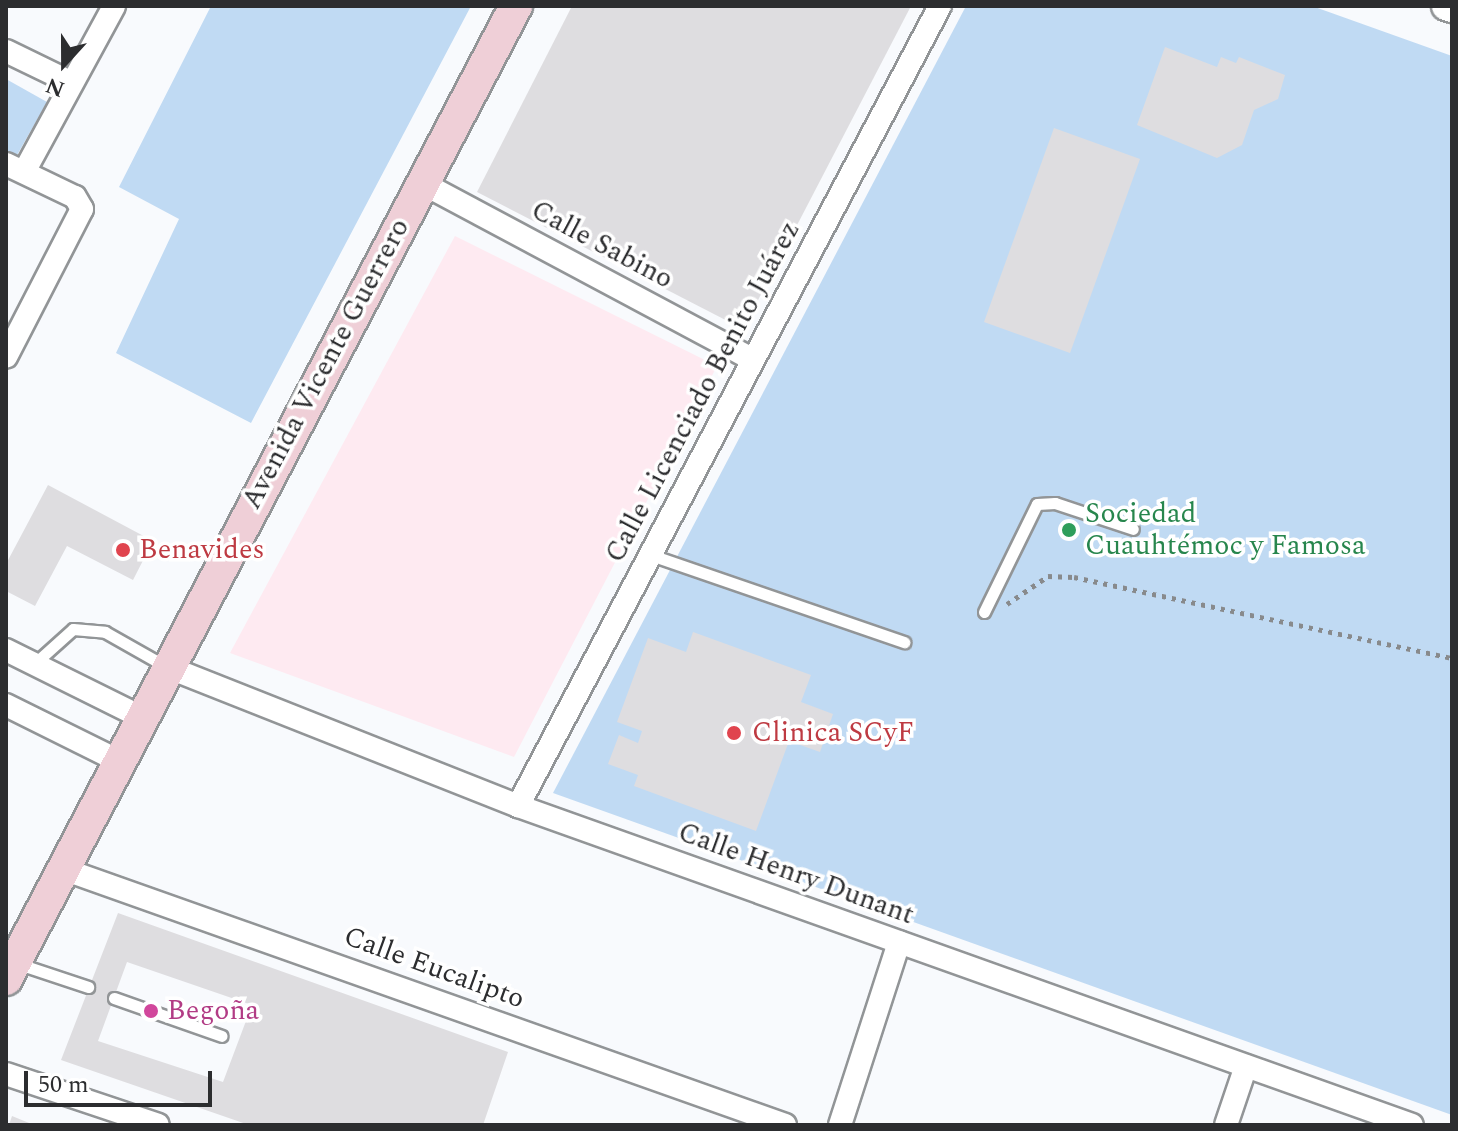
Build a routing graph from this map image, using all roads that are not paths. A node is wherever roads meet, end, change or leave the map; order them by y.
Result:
1 (114, 6) edge
2 (516, 6) edge
3 (940, 6) edge
4 (1446, 6) edge
5 (1452, 8) edge
6 (6, 51) edge
7 (68, 81) junction
8 (15, 168) edge
9 (422, 183) junction
10 (6, 357) edge
11 (753, 360) junction
12 (1133, 529) dead end
13 (651, 555) junction
14 (984, 612) road end
15 (904, 642) dead end
16 (6, 650) edge
17 (34, 664) junction
18 (165, 666) junction
19 (6, 705) edge
20 (141, 717) junction
21 (117, 760) junction
22 (518, 806) junction
23 (63, 869) junction
24 (899, 942) junction
25 (10, 970) edge
26 (88, 987) dead end
27 (114, 998) dead end
28 (222, 1036) dead end
29 (1246, 1066) junction
30 (6, 1074) edge
31 (158, 1125) edge
32 (785, 1125) edge
33 (840, 1125) edge
34 (1226, 1125) edge
35 (1412, 1125) edge

1 - 7 street
2 - 9 main road, Avenida Vicente Guerrero
3 - 11 street, Calle Licenciado Benito Juárez
4 - 5 street
6 - 7 street
7 - 8 street
8 - 10 street
9 - 11 street, Calle Sabino
9 - 18 main road, Avenida Vicente Guerrero
11 - 13 street, Calle Licenciado Benito Juárez
12 - 14 lane
13 - 15 lane
13 - 22 street, Calle Licenciado Benito Juárez
16 - 17 street
17 - 18 lane
17 - 20 street
18 - 20 main road, Avenida Vicente Guerrero
18 - 22 street, Calle Henry Dunant
19 - 21 street
20 - 21 main road, Avenida Vicente Guerrero
21 - 23 main road, Avenida Vicente Guerrero
22 - 24 street, Calle Henry Dunant
23 - 25 main road, Avenida Vicente Guerrero
23 - 32 street, Calle Eucalipto
24 - 29 street, Calle Henry Dunant
24 - 33 street
25 - 26 lane
27 - 28 lane
29 - 34 street
29 - 35 street, Calle Henry Dunant
30 - 31 street

